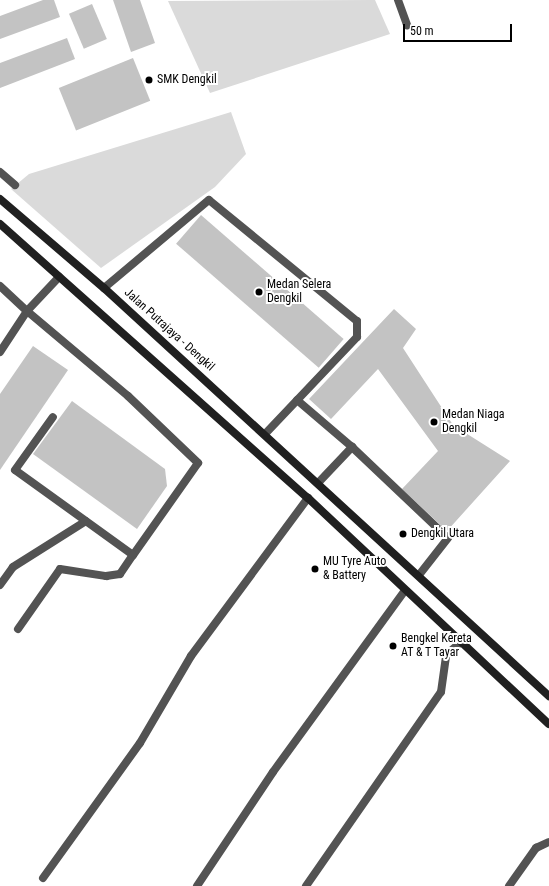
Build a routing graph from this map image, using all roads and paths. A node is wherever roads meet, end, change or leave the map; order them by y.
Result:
1 (398, 0) edge
2 (408, 25) dead end
3 (0, 172) edge
4 (15, 185) dead end
5 (0, 199) edge
6 (0, 224) edge
7 (59, 277) junction
8 (0, 286) edge
9 (104, 288) junction
10 (27, 311) junction
11 (0, 352) edge
12 (297, 400) junction
13 (53, 417) dead end
14 (265, 434) junction
15 (352, 447) junction
16 (318, 483) junction
17 (308, 498) junction
18 (86, 521) junction
19 (133, 555) junction
20 (418, 575) junction
21 (0, 585) edge
22 (404, 592) junction
23 (18, 629) dead end
24 (460, 643) junction
25 (549, 696) edge
26 (549, 724) edge
27 (549, 842) edge
28 (43, 878) dead end
29 (197, 886) edge
30 (306, 886) edge
31 (509, 886) edge

1 - 2 street
3 - 4 street
5 - 9 main road, Jalan Putrajaya - Dengkil
6 - 7 main road
7 - 10 street
7 - 17 main road
8 - 10 street
9 - 12 street
9 - 14 main road, Jalan Putrajaya - Dengkil
10 - 11 street
10 - 19 street
12 - 14 street
12 - 15 street
13 - 18 street
14 - 16 main road, Jalan Putrajaya - Dengkil
15 - 16 street
15 - 20 street
16 - 20 main road, Jalan Putrajaya - Dengkil
17 - 22 main road
17 - 28 street
18 - 19 street
18 - 21 street
19 - 23 street
20 - 25 main road, Jalan Putrajaya - Dengkil
22 - 24 main road
22 - 29 street
24 - 26 main road
24 - 30 street
27 - 31 street

